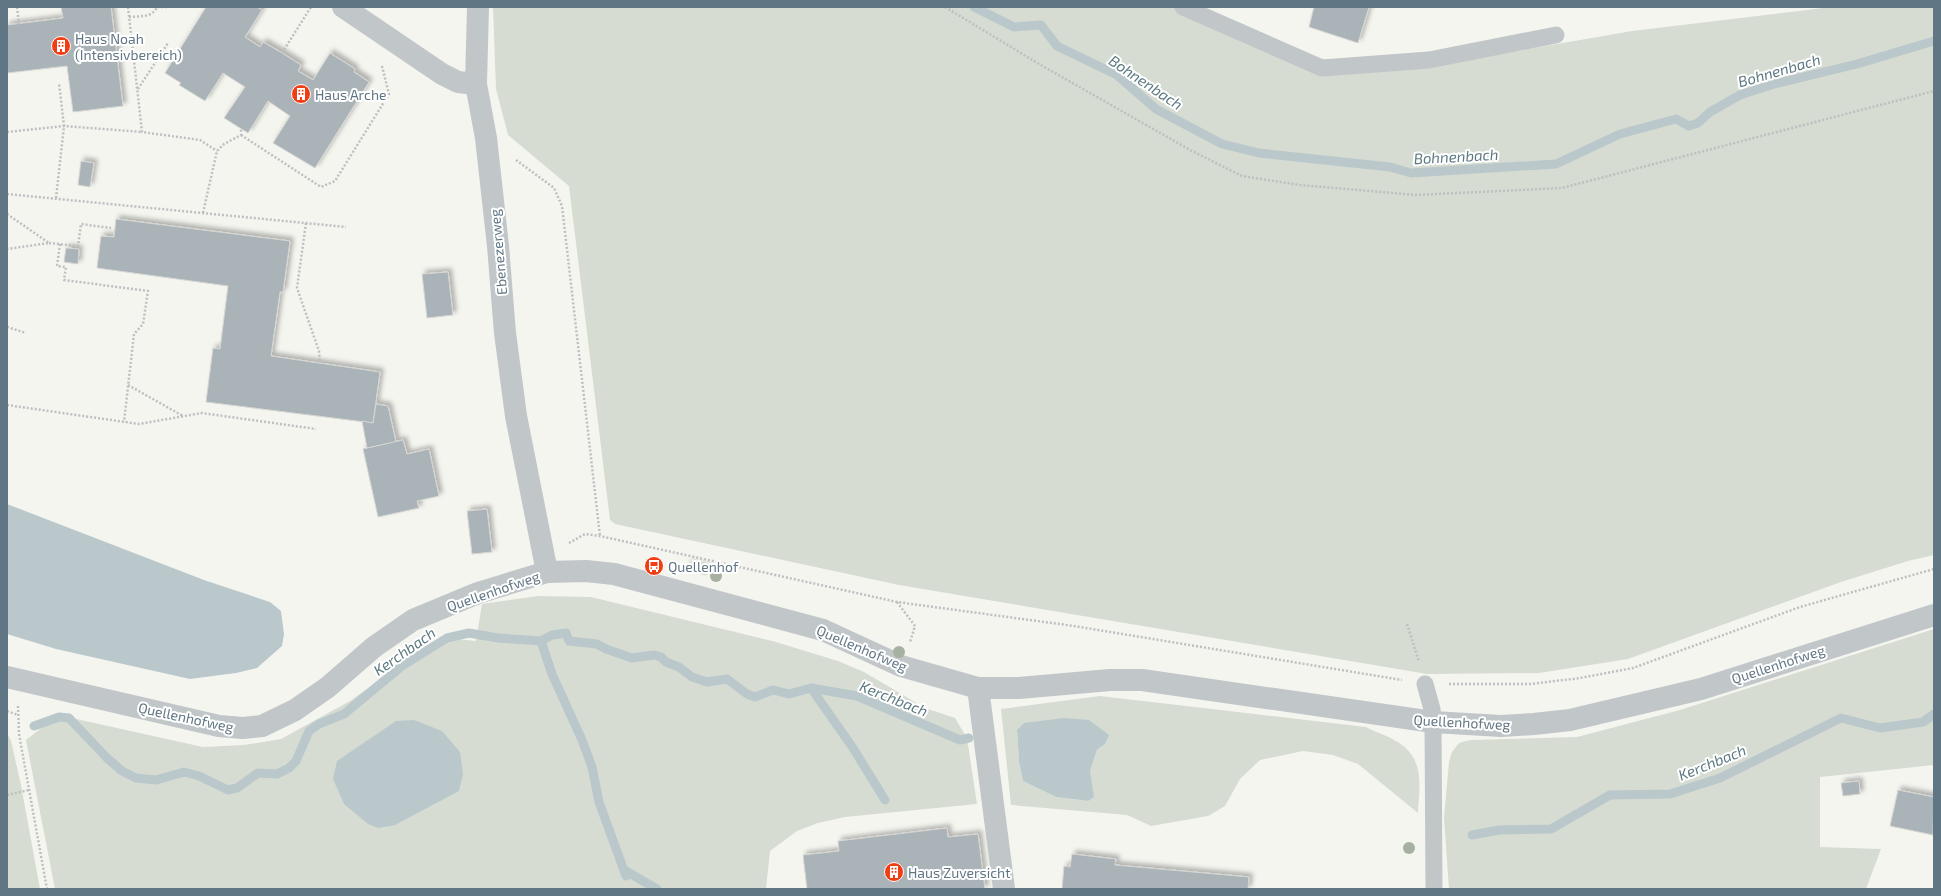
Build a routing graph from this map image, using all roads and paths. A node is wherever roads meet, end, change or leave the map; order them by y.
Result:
1 (17, 7) edge
2 (128, 7) edge
3 (157, 7) edge
4 (167, 7) edge
5 (311, 7) edge
6 (343, 7) edge
7 (478, 7) edge
8 (945, 7) edge
9 (1183, 7) edge
10 (129, 17) junction
11 (19, 24) dead end
12 (1556, 35) dead end
13 (392, 39) junction
14 (168, 43) dead end
15 (282, 53) dead end
16 (59, 83) dead end
17 (476, 84) junction
18 (137, 89) junction
19 (1934, 91) edge
20 (64, 126) junction
21 (241, 129) dead end
22 (7, 132) edge
23 (142, 132) junction
24 (241, 135) junction
25 (486, 138) junction
26 (217, 151) junction
27 (7, 194) edge
28 (56, 198) junction
29 (203, 213) junction
30 (7, 214) edge
31 (306, 223) junction
32 (346, 227) dead end
33 (111, 228) dead end
34 (49, 243) junction
35 (60, 244) junction
36 (7, 249) edge
37 (7, 327) edge
38 (26, 332) dead end
39 (320, 363) dead end
40 (128, 385) junction
41 (7, 405) edge
42 (184, 416) junction
43 (124, 422) junction
44 (316, 429) dead end
45 (600, 536) junction
46 (1934, 569) edge
47 (547, 572) junction
48 (897, 602) junction
49 (1934, 615) edge
50 (1407, 624) dead end
51 (901, 666) junction
52 (16, 679) edge
53 (1425, 684) junction
54 (978, 688) junction
55 (7, 711) edge
56 (18, 715) junction
57 (1433, 722) junction
58 (29, 790) junction
59 (7, 795) edge
60 (47, 889) edge
61 (1004, 889) edge
62 (1434, 889) edge

1 - 11 path
2 - 10 path
3 - 4 path
3 - 10 path
5 - 15 path
6 - 13 street
7 - 17 street, Ebenezerweg
8 - 19 path
9 - 12 lane
10 - 18 path
13 - 17 street
13 - 24 path
14 - 18 path
16 - 20 path
17 - 25 street, Ebenezerweg
18 - 23 path
20 - 22 path
20 - 23 path
20 - 28 path
21 - 24 path
23 - 26 path
24 - 26 path
25 - 45 path
25 - 47 street, Ebenezerweg
26 - 29 path
27 - 28 path
28 - 29 path
29 - 31 path
30 - 34 path
31 - 32 path
31 - 39 path
33 - 35 path
34 - 35 path
34 - 36 path
35 - 40 path
37 - 38 path
40 - 42 path
40 - 43 path
41 - 43 path
42 - 43 path
42 - 44 path
45 - 47 path
45 - 48 path
46 - 53 path
47 - 51 street, Quellenhofweg
47 - 52 street, Quellenhofweg
48 - 51 path
48 - 53 path
49 - 57 street, Quellenhofweg
50 - 53 path
51 - 54 street, Quellenhofweg
52 - 56 path
53 - 57 lane
54 - 57 street, Quellenhofweg
54 - 61 street
55 - 56 path
56 - 58 path
57 - 62 lane
58 - 59 path
58 - 60 path

